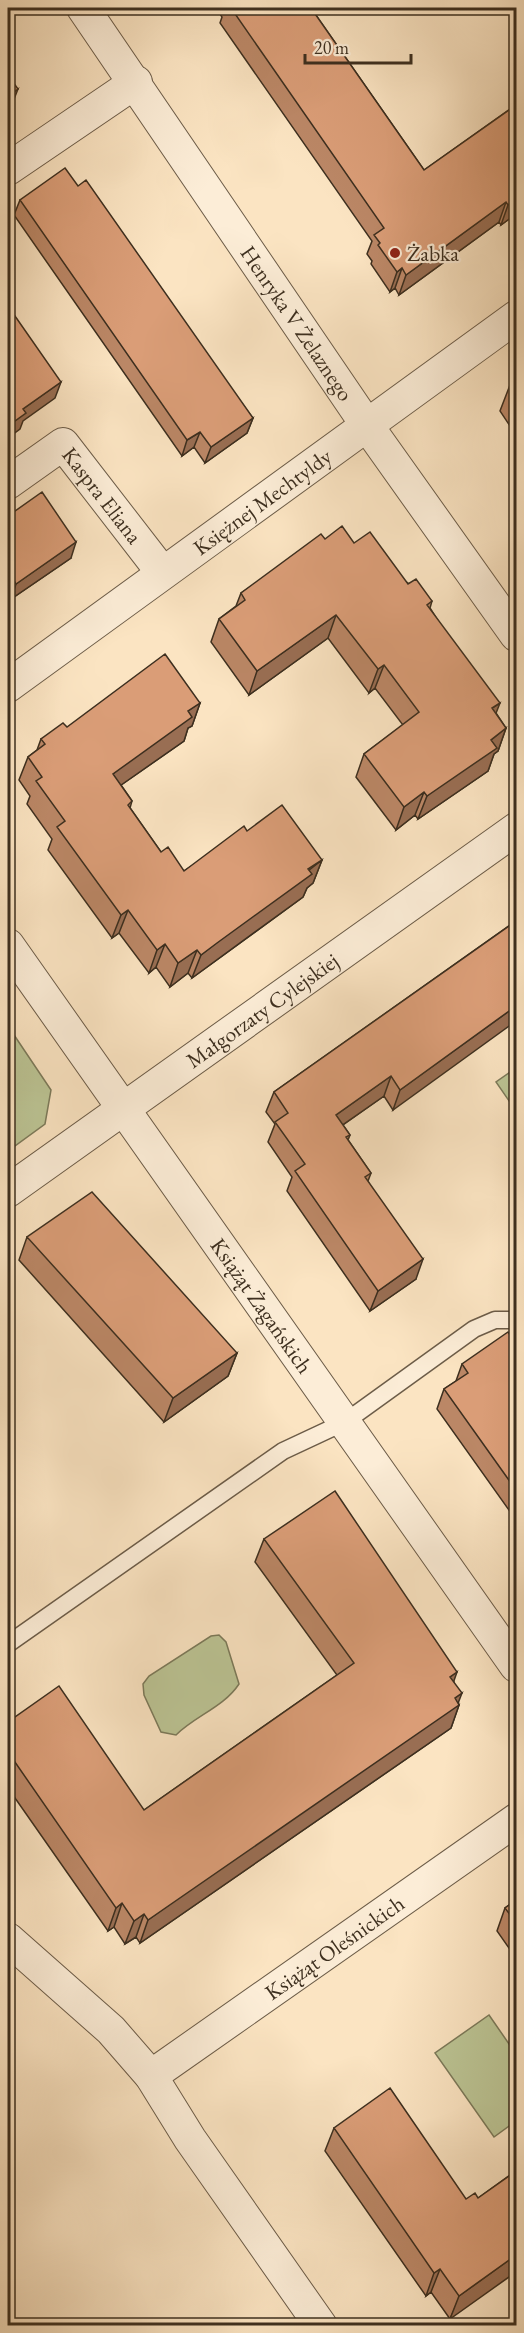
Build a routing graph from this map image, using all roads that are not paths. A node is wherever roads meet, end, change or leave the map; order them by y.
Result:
1 (83, 8) edge
2 (136, 82) junction
3 (8, 169) edge
4 (516, 316) edge
5 (366, 424) junction
6 (8, 483) edge
7 (162, 572) junction
8 (516, 635) edge
9 (8, 686) edge
10 (516, 829) edge
11 (8, 945) edge
12 (122, 1107) junction
13 (8, 1191) edge
14 (516, 1320) edge
15 (345, 1422) junction
16 (8, 1644) edge
17 (516, 1666) edge
18 (516, 1820) edge
19 (8, 1939) edge
20 (151, 2076) junction
21 (321, 2325) edge

1 - 2 street, Henryka V Żelaznego
2 - 3 street
2 - 5 street, Henryka V Żelaznego
4 - 5 street, Księżnej Mechtyldy
5 - 7 street, Księżnej Mechtyldy
5 - 8 street, Henryka V Żelaznego
6 - 7 street, Kaspra Eliana
7 - 9 street, Księżnej Mechtyldy
10 - 12 street, Małgorzaty Cylejskiej
11 - 12 street, Książąt Żagańskich
12 - 13 street, Małgorzaty Cylejskiej
12 - 15 street, Książąt Żagańskich
14 - 15 lane
15 - 16 lane
15 - 17 street, Książąt Żagańskich
18 - 20 street, Książąt Oleśnickich
19 - 20 street
20 - 21 street

